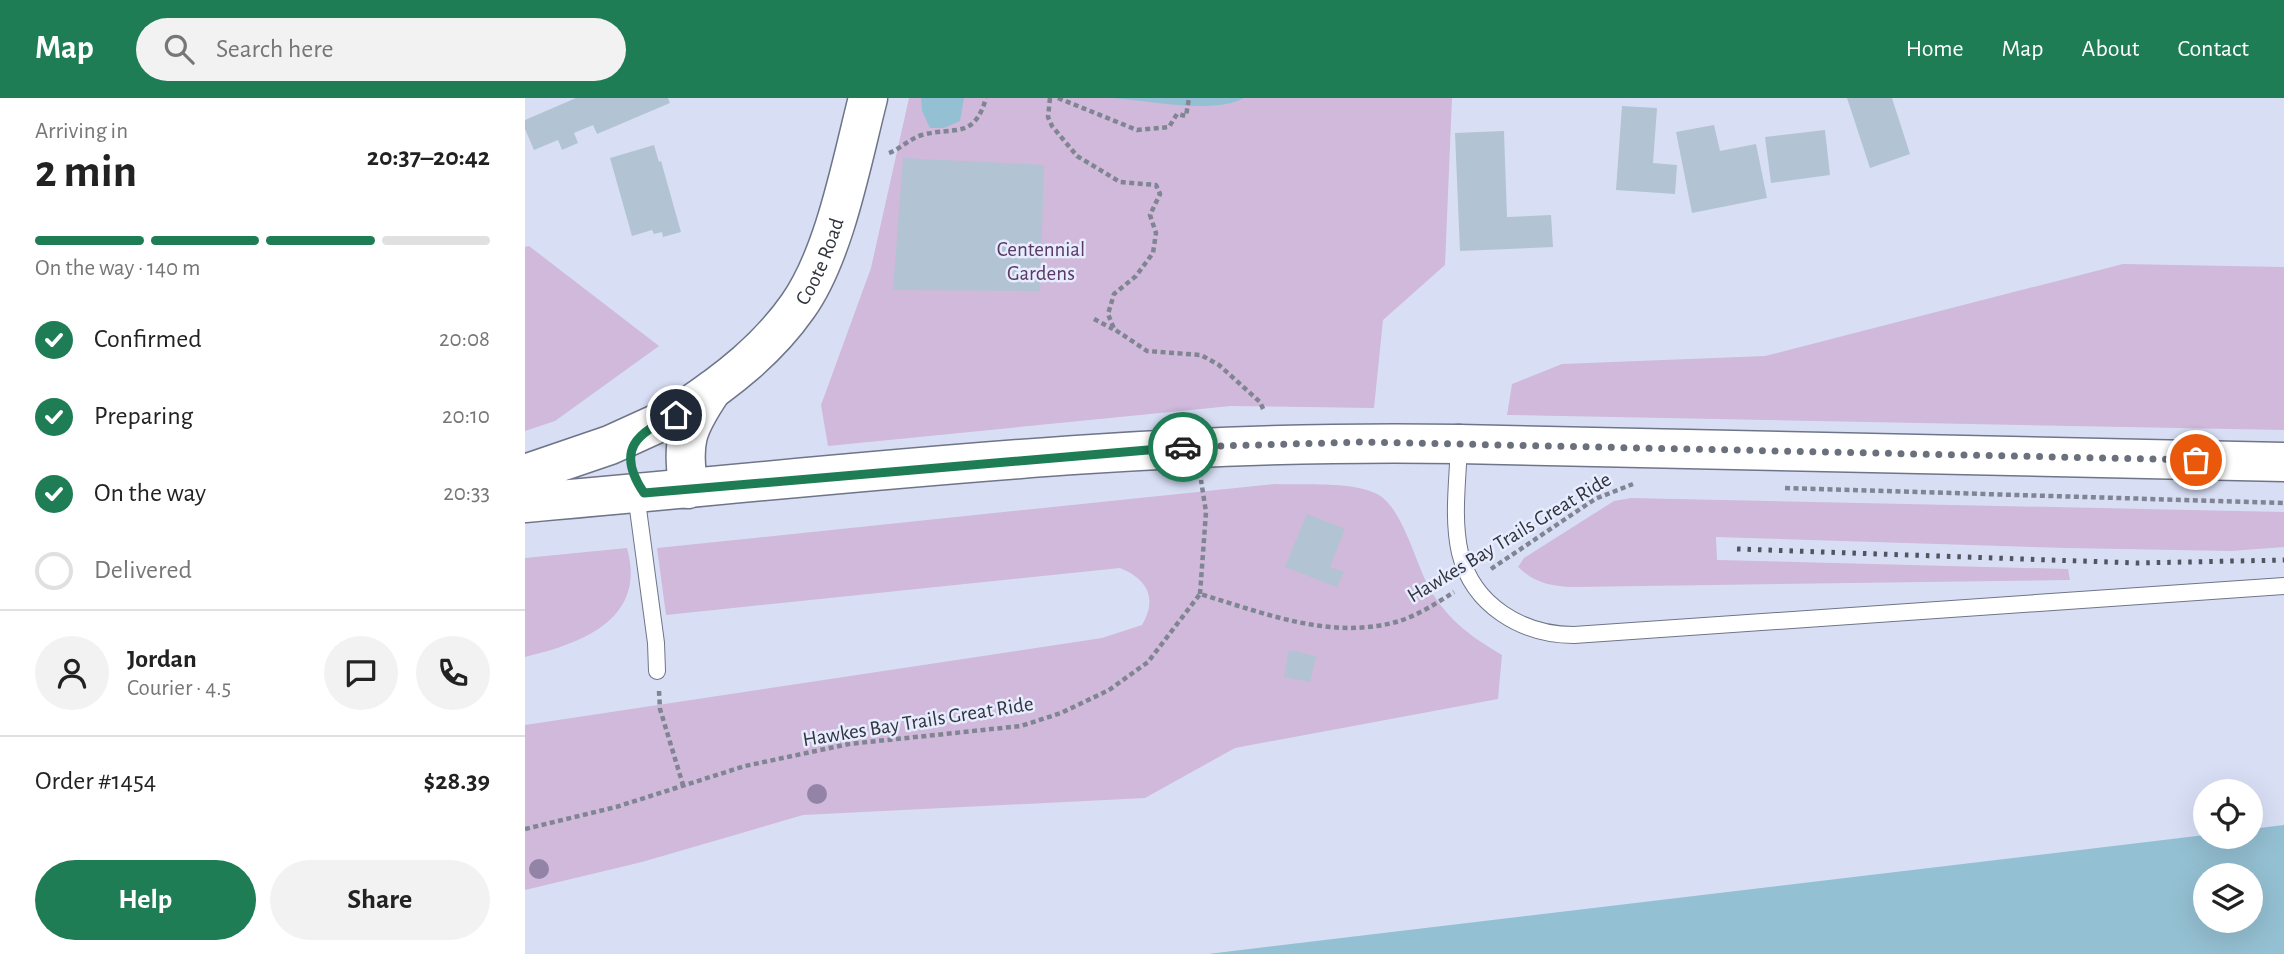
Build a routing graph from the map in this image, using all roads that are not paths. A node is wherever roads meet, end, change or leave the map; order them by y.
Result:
1 (868, 98) edge
2 (712, 390) junction
3 (662, 421) junction
4 (1459, 444) junction
5 (2284, 462) edge
6 (525, 474) edge
7 (688, 489) junction
8 (640, 493) junction
9 (525, 503) edge
10 (2284, 586) edge
11 (657, 671) road end

1 - 2 main road, Coote Road
2 - 3 main road, Coote Road
2 - 7 main road, Coote Road
3 - 6 main road, Coote Road
3 - 8 main road, Coote Road
4 - 5 main road
4 - 7 main road
4 - 10 lane
7 - 8 main road
8 - 9 main road
8 - 11 lane

